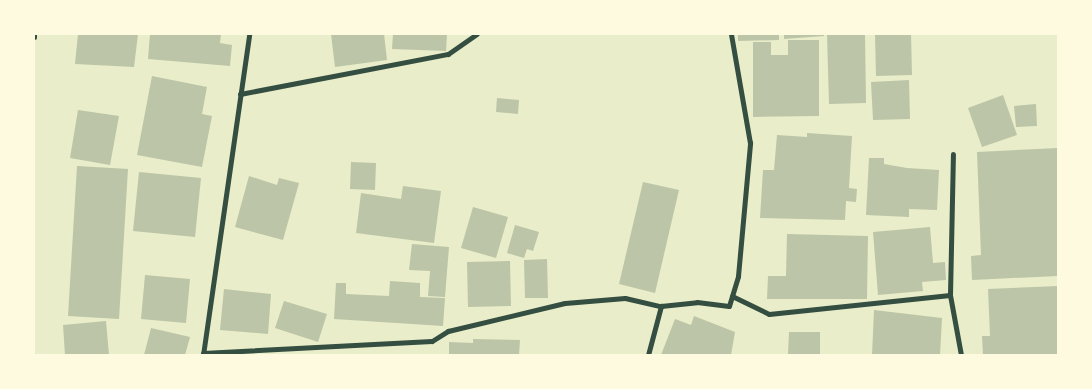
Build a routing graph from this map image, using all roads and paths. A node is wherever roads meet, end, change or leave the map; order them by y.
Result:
1 (249, 34) edge
2 (730, 34) edge
3 (474, 35) edge
4 (240, 94) junction
5 (953, 154) dead end
6 (950, 295) junction
7 (732, 296) junction
8 (661, 306) junction
9 (203, 354) edge
10 (648, 355) edge
11 (961, 355) edge

1 - 4 street
2 - 7 street
3 - 4 street
4 - 9 street
5 - 6 street
6 - 7 street
6 - 11 street
7 - 8 street
8 - 9 street
8 - 10 street

